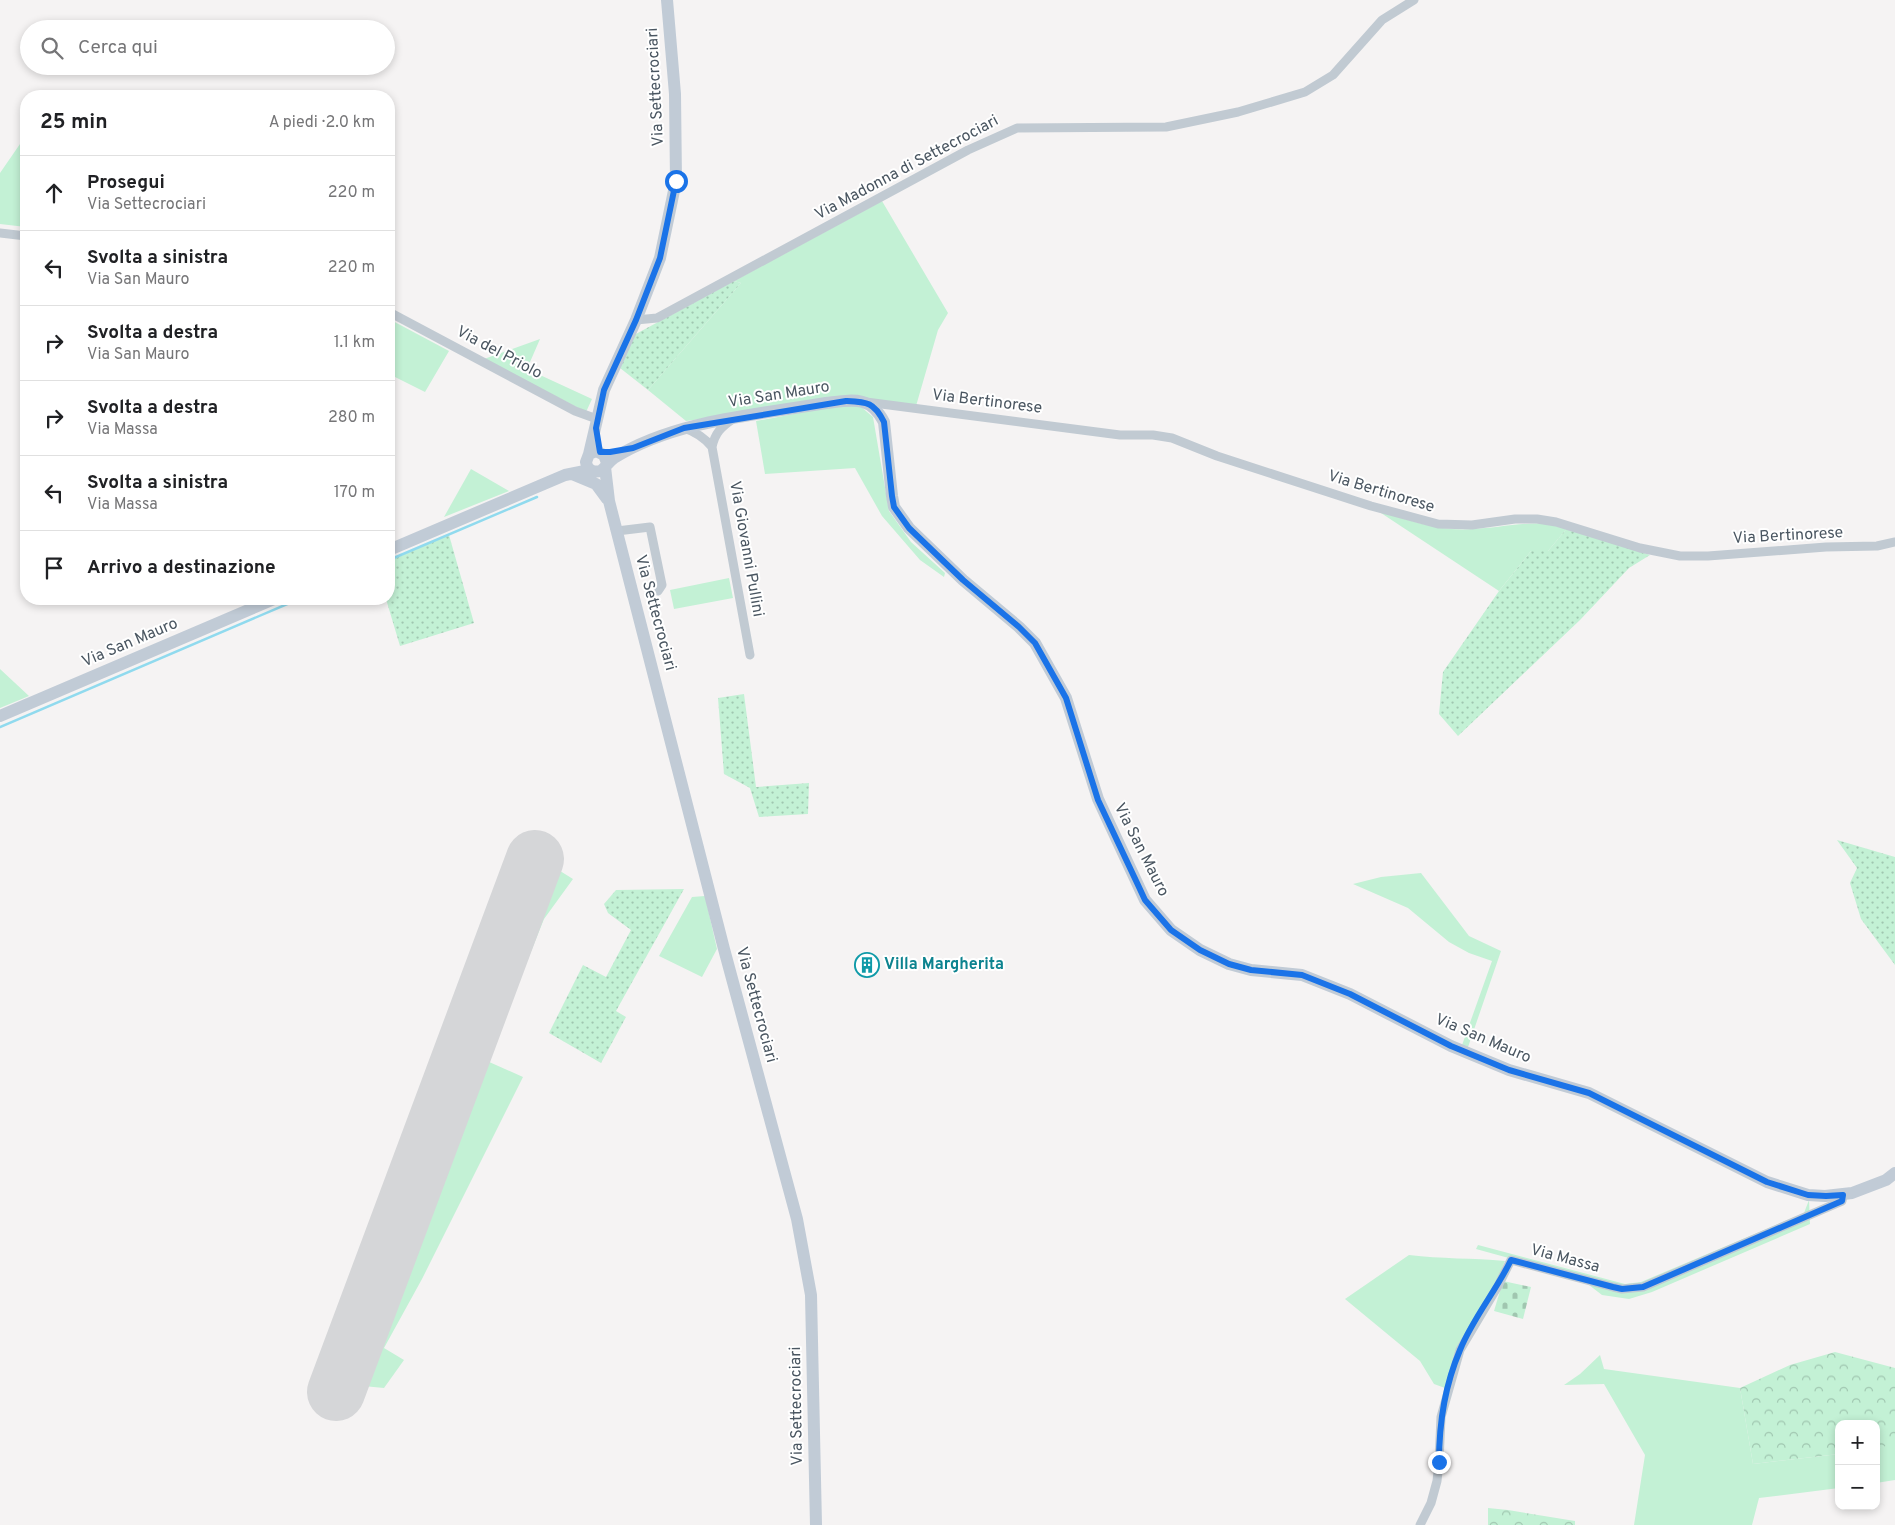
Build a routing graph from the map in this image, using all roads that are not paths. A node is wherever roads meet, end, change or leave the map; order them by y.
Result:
1 (667, 0) edge
2 (1414, 0) edge
3 (0, 233) edge
4 (20, 235) edge
5 (395, 315) edge
6 (636, 320) junction
7 (864, 402) junction
8 (733, 419) junction
9 (596, 424) junction
10 (707, 424) junction
11 (684, 428) junction
12 (711, 441) junction
13 (597, 462) junction
14 (568, 473) junction
15 (609, 501) junction
16 (617, 531) junction
17 (1895, 542) edge
18 (395, 547) edge
19 (658, 591) dead end
20 (260, 605) edge
21 (750, 655) dead end
22 (0, 716) edge
23 (1895, 1173) edge
24 (1843, 1195) junction
25 (816, 1525) edge
26 (1420, 1525) edge

1 - 6 main road, Via Settecrociari
2 - 6 street, Via Madonna di Settecrociari
3 - 4 street
5 - 9 street, Via del Priolo
6 - 9 main road, Via Settecrociari
7 - 8 main road, Via San Mauro
7 - 17 street, Via Bertinorese
7 - 24 main road, Via San Mauro
8 - 10 main road, Via San Mauro
8 - 12 street
9 - 13 main road, Via Settecrociari
10 - 11 main road, Via San Mauro
10 - 12 street, Via Giovanni Pullini
11 - 12 street
11 - 13 main road, Via San Mauro
12 - 21 street, Via Giovanni Pullini
13 - 14 main road, Via San Mauro
13 - 15 main road, Via Settecrociari
14 - 15 main road
14 - 18 main road, Via San Mauro
15 - 16 main road, Via Settecrociari
16 - 19 street
16 - 25 main road, Via Settecrociari
20 - 22 main road, Via San Mauro
23 - 24 main road, Via San Mauro
24 - 26 street, Via Massa

